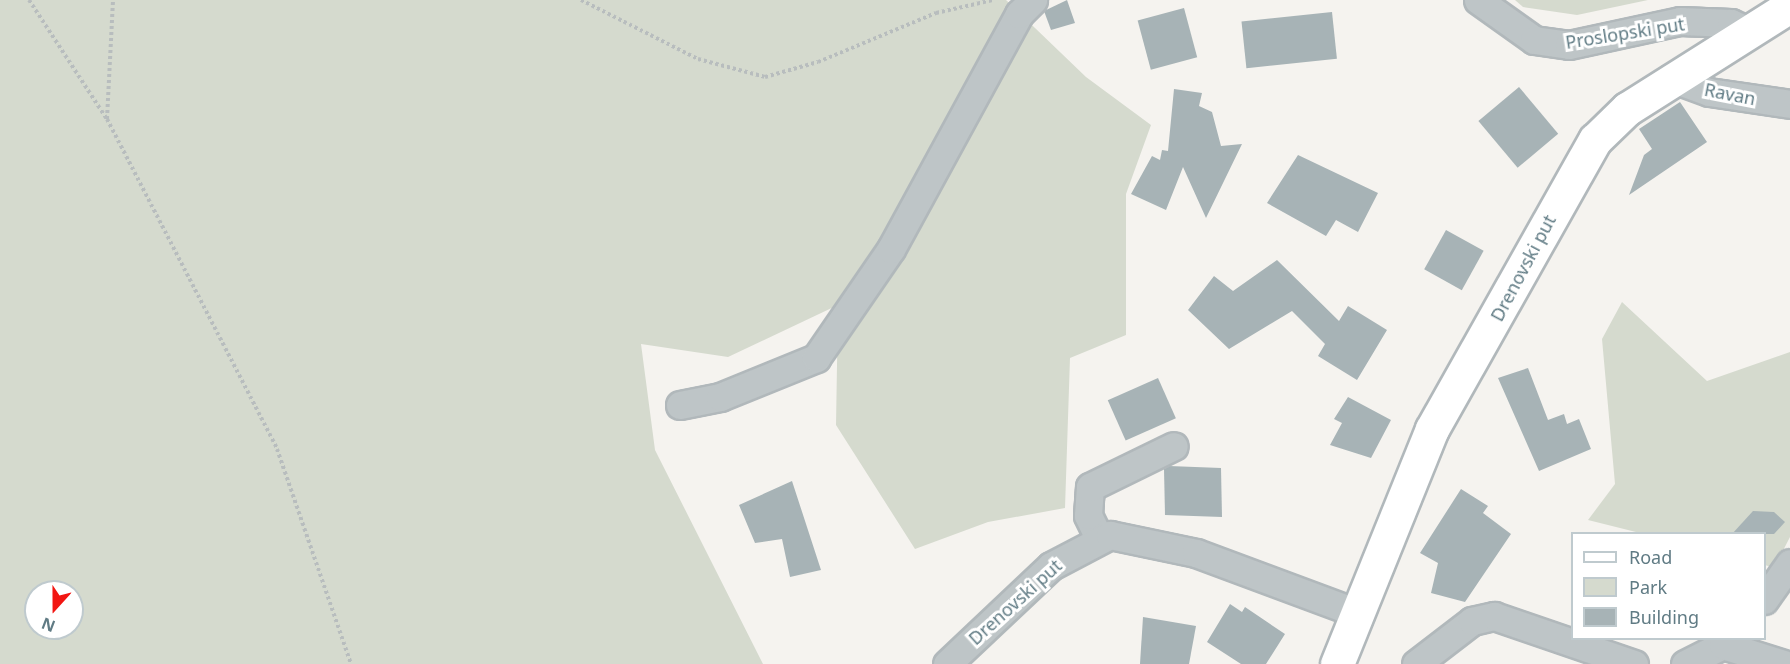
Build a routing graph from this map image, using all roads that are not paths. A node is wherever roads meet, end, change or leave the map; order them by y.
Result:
1 (1033, 0) edge
2 (1478, 0) edge
3 (1790, 6) edge
4 (1748, 31) junction
5 (1671, 78) junction
6 (1790, 104) edge
7 (680, 405) dead end
8 (1174, 446) dead end
9 (1099, 538) junction
10 (1790, 563) edge
11 (1766, 597) edge
12 (1360, 614) junction
13 (1728, 642) edge
14 (947, 664) edge
15 (1337, 664) edge
16 (1416, 664) edge
17 (1634, 664) edge
18 (1685, 664) edge
19 (1784, 664) edge

1 - 7 street
2 - 4 street, Proslopski put
3 - 4 main road, Drenovski put
4 - 5 main road, Drenovski put
5 - 6 street, Ravan
5 - 12 main road, Drenovski put
8 - 9 street
9 - 12 street, Drenovski put
9 - 14 street, Drenovski put
10 - 11 street
12 - 15 main road, Drenovski put
13 - 18 street
13 - 19 street
16 - 17 street

